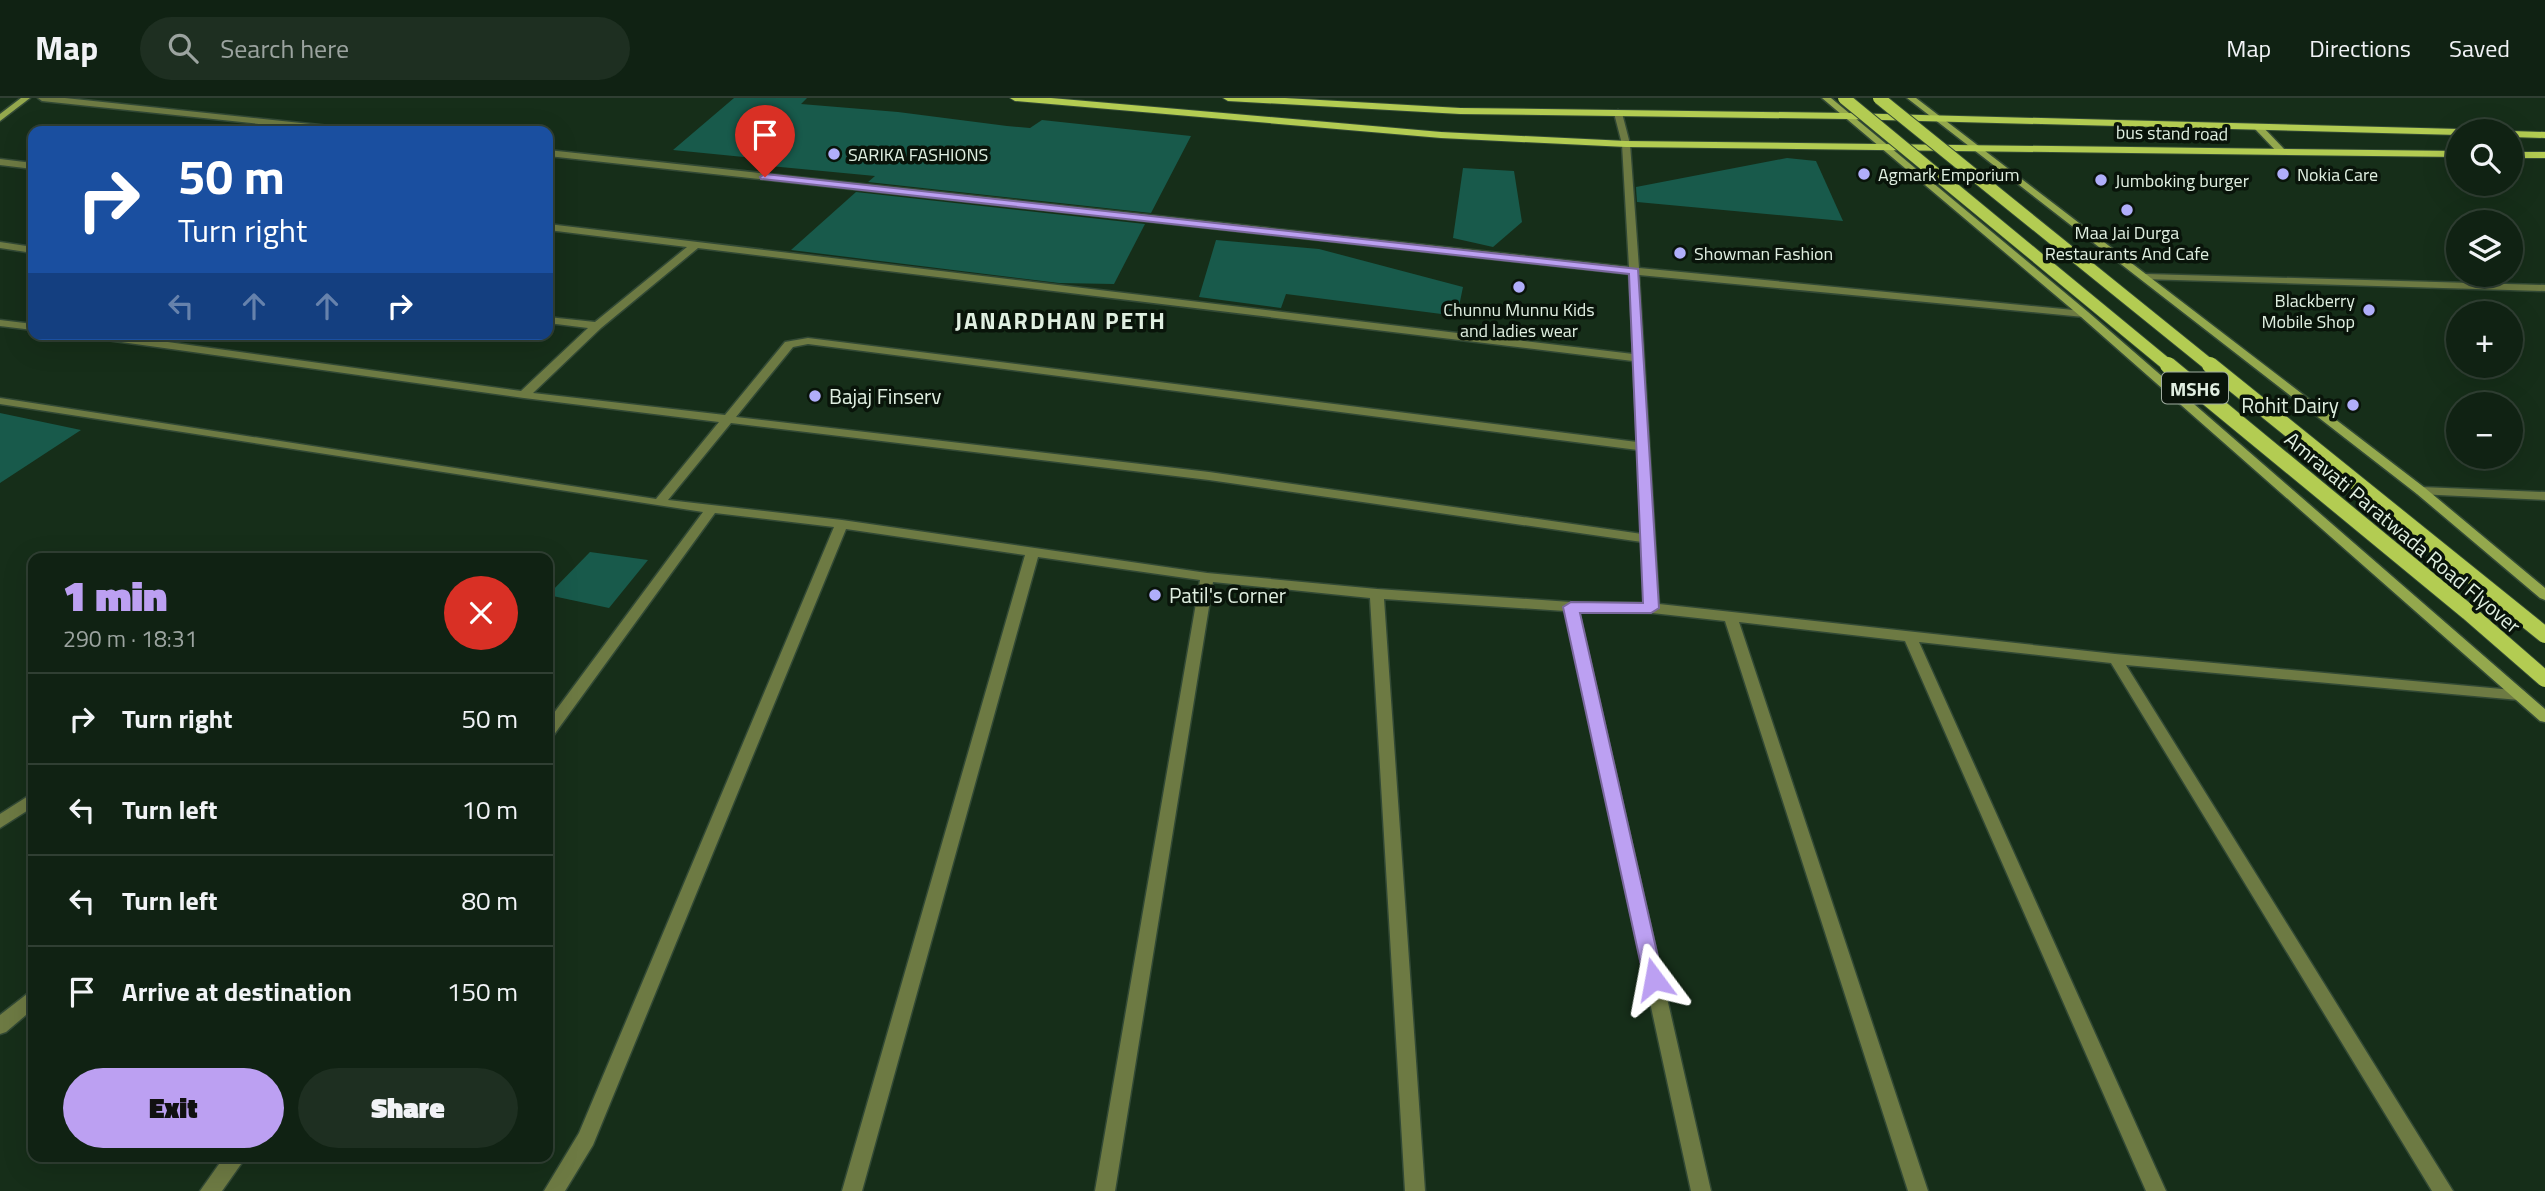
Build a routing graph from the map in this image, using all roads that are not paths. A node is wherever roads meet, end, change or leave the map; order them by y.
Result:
1 (26, 98) edge
2 (42, 98) edge
3 (1015, 98) edge
4 (1228, 98) edge
5 (1826, 98) edge
6 (1844, 98) edge
7 (1879, 98) edge
8 (1911, 98) edge
9 (1618, 113) junction
10 (1846, 116) junction
11 (0, 118) edge
12 (1938, 120) junction
13 (302, 126) edge
14 (2258, 127) junction
15 (2446, 132) edge
16 (2523, 134) edge
17 (2545, 135) edge
18 (1626, 144) junction
19 (1885, 148) junction
20 (1972, 148) junction
21 (2282, 152) junction
22 (553, 154) edge
23 (2446, 154) edge
24 (2523, 155) edge
25 (2545, 155) edge
26 (0, 162) edge
27 (28, 165) edge
28 (553, 228) edge
29 (0, 245) edge
30 (695, 245) junction
31 (28, 249) edge
32 (1634, 271) junction
33 (2146, 277) junction
34 (2545, 288) edge
35 (2084, 314) junction
36 (553, 321) edge
37 (0, 323) edge
38 (28, 326) edge
39 (597, 326) junction
40 (128, 340) edge
41 (1639, 358) junction
42 (524, 395) junction
43 (0, 401) edge
44 (729, 418) junction
45 (1645, 447) junction
46 (2421, 491) junction
47 (2545, 496) edge
48 (659, 503) junction
49 (711, 510) junction
50 (842, 524) junction
51 (1648, 539) junction
52 (1033, 551) junction
53 (1207, 577) junction
54 (1377, 594) junction
55 (2545, 596) edge
56 (1571, 607) junction
57 (1651, 608) junction
58 (1730, 616) junction
59 (2545, 635) edge
60 (1910, 637) junction
61 (2115, 659) junction
62 (2545, 679) edge
63 (2519, 695) junction
64 (2545, 717) edge
65 (553, 725) edge
66 (28, 802) edge
67 (0, 822) edge
68 (28, 1003) edge
69 (0, 1026) edge
70 (232, 1162) edge
71 (211, 1191) edge
72 (554, 1191) edge
73 (852, 1191) edge
74 (1104, 1191) edge
75 (1415, 1191) edge
76 (1701, 1191) edge
77 (1918, 1191) edge
78 (2156, 1191) edge
79 (2442, 1191) edge

1 - 11 street
2 - 13 street
3 - 18 main road, bus stand road
4 - 9 main road, bus stand road
5 - 10 street
6 - 62 main road, Amravati Paratwada Road Flyover / MSH6, bridge
7 - 59 main road, Amravati Paratwada Road Flyover, bridge
8 - 12 street
9 - 10 main road, bus stand road
9 - 18 street
10 - 12 main road, bus stand road
10 - 19 street
12 - 14 main road, bus stand road
12 - 20 street
14 - 15 main road, bus stand road
14 - 21 street
16 - 17 main road
18 - 19 main road, bus stand road
18 - 32 street
19 - 20 main road, bus stand road
19 - 35 street
20 - 21 main road, bus stand road
20 - 33 street
21 - 23 main road, bus stand road
22 - 32 street
24 - 25 main road
26 - 27 street
28 - 30 street
29 - 31 street
30 - 39 street
30 - 41 street
32 - 35 street
32 - 41 street
33 - 34 street
33 - 46 street
35 - 63 street
36 - 39 street
37 - 38 street
39 - 42 street
40 - 42 street
41 - 45 street
42 - 44 street
43 - 48 street
44 - 45 street
44 - 48 street
44 - 51 street
45 - 51 street
46 - 47 street
46 - 55 street
48 - 49 street
49 - 50 street
49 - 65 street
50 - 52 street
50 - 72 street
51 - 57 street
52 - 53 street
52 - 73 street
53 - 54 street
53 - 74 street
54 - 56 street
54 - 75 street
56 - 57 street
56 - 76 street
57 - 58 street
58 - 60 street
58 - 77 street
60 - 61 street
60 - 78 street
61 - 63 street
61 - 79 street
63 - 64 street
66 - 67 street
68 - 69 street
70 - 71 street

